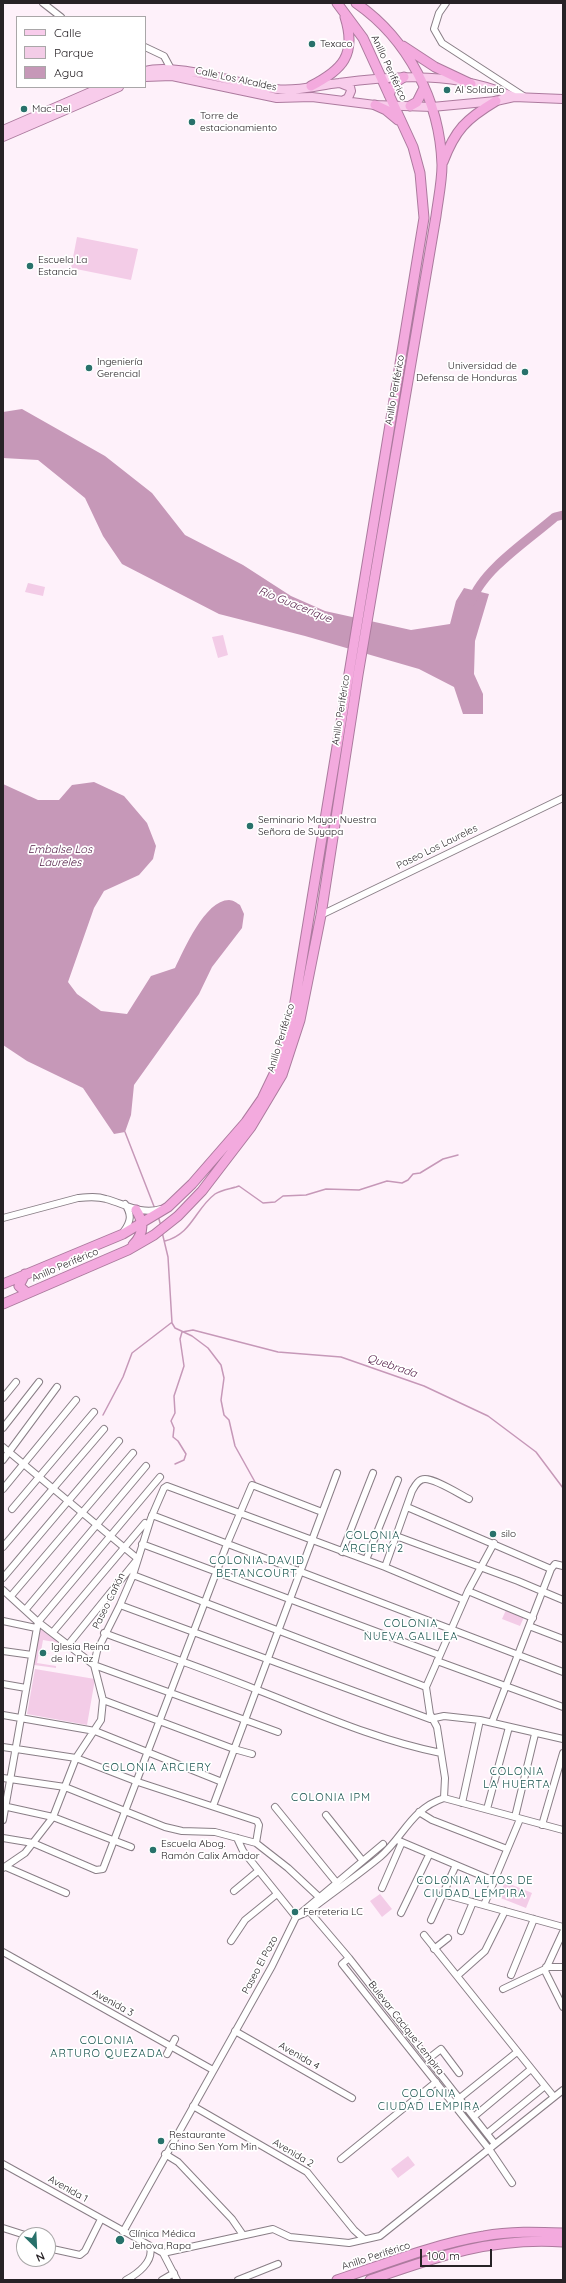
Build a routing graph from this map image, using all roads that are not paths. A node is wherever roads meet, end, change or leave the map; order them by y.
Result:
1 (43, 3) edge
2 (356, 3) edge
3 (446, 3) edge
4 (340, 6) edge
5 (60, 16) edge
6 (401, 44) junction
7 (146, 47) edge
8 (171, 69) junction
9 (146, 71) edge
10 (419, 76) junction
11 (146, 77) edge
12 (404, 77) junction
13 (382, 78) junction
14 (339, 83) junction
15 (471, 84) junction
16 (311, 86) junction
17 (100, 88) edge
18 (117, 88) edge
19 (424, 88) junction
20 (390, 95) junction
21 (514, 97) junction
22 (526, 98) junction
23 (563, 99) edge
24 (344, 100) junction
25 (496, 101) junction
26 (375, 105) junction
27 (394, 106) junction
28 (410, 106) junction
29 (432, 107) junction
30 (404, 129) junction
31 (3, 130) edge
32 (3, 137) edge
33 (442, 166) junction
34 (368, 587) junction
35 (354, 675) junction
36 (563, 798) edge
37 (321, 915) junction
38 (125, 1204) junction
39 (168, 1207) junction
40 (136, 1210) junction
41 (3, 1218) edge
42 (142, 1224) junction
43 (123, 1234) junction
44 (128, 1250) junction
45 (25, 1274) junction
46 (3, 1284) edge
47 (27, 1293) junction
48 (3, 1304) edge
49 (16, 1382) dead end
50 (39, 1382) dead end
51 (57, 1387) dead end
52 (3, 1398) edge
53 (76, 1400) dead end
54 (94, 1412) dead end
55 (3, 1428) edge
56 (104, 1429) dead end
57 (119, 1441) dead end
58 (3, 1447) edge
59 (9, 1452) junction
60 (133, 1453) dead end
61 (3, 1460) edge
62 (24, 1464) junction
63 (146, 1466) dead end
64 (337, 1473) dead end
65 (373, 1473) dead end
66 (39, 1477) junction
67 (160, 1477) dead end
68 (398, 1480) dead end
69 (52, 1488) junction
70 (3, 1489) edge
71 (469, 1499) dead end
72 (67, 1500) junction
73 (407, 1507) junction
74 (12, 1509) dead end
75 (82, 1512) junction
76 (322, 1512) junction
77 (239, 1514) junction
78 (152, 1515) junction
79 (144, 1523) dead end
80 (97, 1524) junction
81 (110, 1536) junction
82 (396, 1536) junction
83 (312, 1541) junction
84 (494, 1543) junction
85 (142, 1544) junction
86 (227, 1544) junction
87 (3, 1547) edge
88 (125, 1548) junction
89 (342, 1552) junction
90 (138, 1559) junction
91 (366, 1560) junction
92 (563, 1566) edge
93 (385, 1567) junction
94 (481, 1567) junction
95 (551, 1569) junction
96 (300, 1570) junction
97 (133, 1574) junction
98 (217, 1574) junction
99 (3, 1578) edge
100 (468, 1591) junction
101 (5, 1592) edge
102 (543, 1592) junction
103 (289, 1600) junction
104 (464, 1600) junction
105 (563, 1600) edge
106 (206, 1603) junction
107 (120, 1605) junction
108 (26, 1609) junction
109 (533, 1618) junction
110 (3, 1621) edge
111 (37, 1625) junction
112 (529, 1626) junction
113 (452, 1629) junction
114 (278, 1630) junction
115 (53, 1632) junction
116 (104, 1633) junction
117 (194, 1633) junction
118 (563, 1639) edge
119 (68, 1645) junction
120 (3, 1651) edge
121 (32, 1655) junction
122 (519, 1655) junction
123 (438, 1658) junction
124 (266, 1660) junction
125 (183, 1662) junction
126 (94, 1665) junction
127 (563, 1672) edge
128 (3, 1684) edge
129 (507, 1686) junction
130 (426, 1687) junction
131 (26, 1688) junction
132 (256, 1689) junction
133 (172, 1692) junction
134 (102, 1700) junction
135 (563, 1707) edge
136 (3, 1715) edge
137 (21, 1718) junction
138 (244, 1720) junction
139 (434, 1720) junction
140 (480, 1720) junction
141 (161, 1722) junction
142 (492, 1722) junction
143 (509, 1727) junction
144 (95, 1731) junction
145 (278, 1732) dead end
146 (535, 1734) junction
147 (563, 1739) edge
148 (3, 1747) edge
149 (16, 1749) junction
150 (234, 1749) junction
151 (149, 1751) junction
152 (563, 1752) edge
153 (441, 1753) junction
154 (252, 1754) dead end
155 (76, 1758) junction
156 (3, 1778) edge
157 (10, 1779) junction
158 (138, 1782) junction
159 (222, 1782) junction
160 (65, 1788) junction
161 (444, 1798) junction
162 (462, 1803) junction
163 (213, 1806) junction
164 (4, 1807) edge
165 (275, 1807) dead end
166 (487, 1809) junction
167 (126, 1810) junction
168 (419, 1812) junction
169 (326, 1815) dead end
170 (53, 1817) junction
171 (518, 1818) junction
172 (3, 1820) edge
173 (542, 1825) junction
174 (563, 1830) edge
175 (3, 1838) edge
176 (237, 1838) junction
177 (114, 1841) junction
178 (399, 1841) junction
179 (33, 1843) junction
180 (256, 1843) junction
181 (383, 1844) dead end
182 (131, 1847) dead end
183 (506, 1849) junction
184 (429, 1855) junction
185 (362, 1860) junction
186 (456, 1865) junction
187 (4, 1867) edge
188 (258, 1871) junction
189 (494, 1881) junction
190 (336, 1882) junction
191 (382, 1888) dead end
192 (234, 1891) dead end
193 (66, 1893) dead end
194 (277, 1894) junction
195 (443, 1894) junction
196 (319, 1897) junction
197 (473, 1902) junction
198 (484, 1905) junction
199 (309, 1911) junction
200 (505, 1911) junction
201 (401, 1913) dead end
202 (296, 1917) junction
203 (534, 1918) junction
204 (431, 1920) dead end
205 (563, 1927) edge
206 (461, 1931) dead end
207 (563, 1932) edge
208 (424, 1935) dead end
209 (448, 1938) dead end
210 (231, 1941) dead end
211 (434, 1949) junction
212 (3, 1952) edge
213 (349, 1958) junction
214 (563, 1967) edge
215 (546, 1968) junction
216 (511, 1975) dead end
217 (457, 1976) junction
218 (503, 1989) dead end
219 (563, 2007) edge
220 (235, 2031) junction
221 (175, 2039) dead end
222 (171, 2046) junction
223 (517, 2052) junction
224 (167, 2054) dead end
225 (428, 2059) junction
226 (531, 2069) junction
227 (213, 2070) junction
228 (459, 2073) dead end
229 (436, 2082) junction
230 (545, 2086) junction
231 (563, 2090) edge
232 (554, 2097) junction
233 (352, 2098) dead end
234 (459, 2099) junction
235 (453, 2104) junction
236 (193, 2106) junction
237 (477, 2114) dead end
238 (490, 2131) dead end
239 (495, 2144) junction
240 (489, 2149) junction
241 (165, 2154) junction
242 (341, 2159) dead end
243 (3, 2164) edge
244 (512, 2183) dead end
245 (101, 2219) junction
246 (3, 2228) edge
247 (16, 2232) edge
248 (123, 2232) junction
249 (563, 2233) edge
250 (243, 2236) junction
251 (364, 2239) junction
252 (563, 2242) edge
253 (150, 2247) junction
254 (56, 2249) edge
255 (163, 2253) junction
256 (278, 2264) dead end
257 (174, 2273) junction
258 (126, 2280) edge
259 (162, 2280) edge
260 (177, 2280) edge
261 (240, 2280) edge
262 (337, 2280) edge
263 (370, 2280) edge

1 - 5 street
2 - 6 highway, Anillo Periférico
3 - 22 street
4 - 13 highway, Anillo Periférico
4 - 16 highway
6 - 10 highway, Anillo Periférico
6 - 15 highway
7 - 8 street
8 - 9 main road, Calle Los Alcaldes
8 - 16 main road, Calle Los Alcaldes
10 - 12 main road
10 - 15 main road
10 - 19 highway, Anillo Periférico
11 - 24 main road, Calle Los Alcaldes
12 - 13 main road, Calle Los Alcaldes
12 - 20 highway
13 - 14 main road, Calle Los Alcaldes
13 - 20 highway, Anillo Periférico
14 - 16 main road, Calle Los Alcaldes
14 - 24 main road
15 - 21 main road
17 - 31 main road
18 - 32 main road
19 - 28 highway
19 - 29 highway, Anillo Periférico
20 - 27 highway, Anillo Periférico
21 - 22 main road
21 - 25 main road
22 - 23 main road
24 - 26 main road, Calle Los Alcaldes
25 - 29 main road
25 - 33 highway
26 - 27 main road, Calle Los Alcaldes
26 - 30 highway
27 - 28 main road
27 - 30 highway, Anillo Periférico
28 - 29 main road
29 - 33 highway, Anillo Periférico
30 - 34 highway, Anillo Periférico
33 - 34 highway, Anillo Periférico
34 - 35 highway, Anillo Periférico
35 - 37 highway, Anillo Periférico
35 - 39 highway, Anillo Periférico
36 - 37 street, Paseo Los Laureles
37 - 44 highway, Anillo Periférico
38 - 40 street
38 - 41 street
38 - 43 street
39 - 40 street
39 - 42 highway, Anillo Periférico
40 - 42 highway
42 - 43 highway, Anillo Periférico
42 - 44 highway
43 - 45 highway, Anillo Periférico
44 - 47 highway, Anillo Periférico
45 - 46 highway, Anillo Periférico
45 - 47 highway
47 - 48 highway, Anillo Periférico
49 - 52 street
50 - 55 street
51 - 59 street
53 - 62 street
54 - 66 street
56 - 69 street
57 - 72 street
58 - 59 street
59 - 61 street
59 - 62 street
60 - 75 street
62 - 66 street
62 - 70 street
63 - 80 street
64 - 76 street
65 - 89 street
66 - 69 street
66 - 74 street
67 - 81 street
68 - 91 street
69 - 72 street
69 - 87 street
71 - 73 street
72 - 75 street
72 - 99 street
73 - 82 street
73 - 84 street
75 - 80 street
75 - 101 street
76 - 77 street
76 - 83 street
77 - 78 street, Paseo Cañón
77 - 83 street
77 - 86 street
78 - 85 street, Paseo Cañón
78 - 86 street
79 - 88 street
80 - 81 street
80 - 108 street
81 - 88 street
81 - 111 street
82 - 93 street
82 - 94 street
83 - 89 street
83 - 96 street
84 - 94 street
84 - 95 street
85 - 90 street, Paseo Cañón
85 - 98 street
86 - 96 street
86 - 98 street
88 - 90 street
88 - 115 street
89 - 91 street
90 - 97 street, Paseo Cañón
90 - 119 street
91 - 93 street
92 - 95 street
93 - 104 street
94 - 100 street
94 - 102 street
95 - 102 street
96 - 103 street
96 - 113 street
97 - 106 street
97 - 107 street, Paseo Cañón
98 - 103 street
98 - 106 street
100 - 104 street
100 - 109 street
101 - 108 street
102 - 105 street
102 - 109 street
103 - 114 street
103 - 123 street
104 - 113 street
106 - 114 street
106 - 117 street
107 - 116 street, Paseo Cañón
107 - 117 street
108 - 111 street
109 - 112 street
110 - 111 street
111 - 115 street
111 - 121 street
112 - 118 street
112 - 122 street
113 - 122 street
113 - 123 street
114 - 124 street
114 - 130 street
115 - 119 street
116 - 125 street
116 - 126 street, Paseo Cañón
117 - 124 street
117 - 125 street
119 - 126 street
120 - 121 street
121 - 131 street
122 - 127 street
122 - 129 street
123 - 129 street
123 - 130 street
124 - 132 street
124 - 139 street
125 - 132 street
125 - 133 street
126 - 133 street
126 - 134 street, Paseo Cañón
128 - 131 street
129 - 135 street
129 - 142 street
130 - 139 street
131 - 137 street
132 - 138 street
132 - 153 street
133 - 138 street
133 - 141 street
134 - 141 street
134 - 144 street, Paseo Cañón
136 - 137 street
137 - 144 street
137 - 149 street
138 - 145 street
138 - 150 street
139 - 140 street
139 - 153 street
140 - 142 street
140 - 162 street
141 - 150 street
141 - 151 street
142 - 143 street
143 - 146 street
143 - 166 street
144 - 151 street
144 - 155 street, Paseo Cañón
146 - 147 street
146 - 171 street
148 - 149 street
149 - 155 street
149 - 157 street
150 - 154 street
150 - 159 street
151 - 158 street
151 - 159 street
152 - 173 street
153 - 161 street
155 - 158 street
155 - 160 street, Paseo Cañón
156 - 157 street
157 - 160 street
157 - 164 street
158 - 163 street
158 - 167 street
159 - 163 street
160 - 167 street
160 - 170 street, Paseo Cañón
161 - 162 street
161 - 168 street
162 - 166 street
163 - 180 street
164 - 170 street
164 - 172 street
165 - 190 street
166 - 171 street
167 - 176 street
167 - 177 street
168 - 178 street
168 - 183 street
169 - 185 street
170 - 177 street
170 - 179 street, Paseo Cañón
171 - 173 street
171 - 183 street
173 - 174 street
175 - 179 street
176 - 180 street
176 - 188 street
177 - 179 street
177 - 182 street
178 - 184 street
178 - 191 street
178 - 199 street
179 - 187 street, Paseo Cañón
180 - 196 street
181 - 185 street
183 - 189 street
184 - 186 street
184 - 201 street
185 - 190 street
186 - 189 street
186 - 195 street
187 - 193 street
188 - 192 street
188 - 194 street
189 - 198 street
190 - 196 street
194 - 202 street
194 - 210 street
195 - 197 street
195 - 204 street
196 - 202 street
197 - 198 street
197 - 206 street
198 - 200 street
199 - 202 street
199 - 213 street, Bulevar Cacique Lempira
200 - 203 street
200 - 217 street
202 - 220 street, Paseo El Pozo
203 - 205 street
203 - 216 street
207 - 215 street
208 - 211 street
209 - 211 street
211 - 217 street
212 - 222 street, Avenida 3
213 - 225 street, Bulevar Cacique Lempira
213 - 229 street, Bulevar Cacique Lempira
214 - 215 street
215 - 218 street
215 - 219 street
217 - 223 street
220 - 227 street, Paseo El Pozo
220 - 233 street, Avenida 4
221 - 222 street
222 - 224 street
222 - 227 street, Avenida 3
223 - 226 street
223 - 234 street
225 - 228 street
225 - 234 street, Bulevar Cacique Lempira
226 - 230 street
226 - 237 street
227 - 236 street, Paseo El Pozo
229 - 235 street, Bulevar Cacique Lempira
229 - 242 street
230 - 232 street
230 - 238 street
231 - 232 street
232 - 239 street
234 - 235 street
234 - 239 street, Bulevar Cacique Lempira
235 - 240 street, Bulevar Cacique Lempira
236 - 241 street, Paseo El Pozo
236 - 251 street, Avenida 2
239 - 240 street
240 - 244 street, Bulevar Cacique Lempira
240 - 251 street
241 - 248 street, Paseo El Pozo
241 - 250 street
243 - 245 street, Avenida 1
245 - 248 street, Avenida 1
245 - 254 street
246 - 247 street
248 - 253 street
249 - 262 highway, Anillo Periférico
250 - 251 street
250 - 255 street
252 - 263 highway, Anillo Periférico
253 - 255 street
253 - 258 street
255 - 257 street
256 - 261 street
257 - 259 street
257 - 260 street

